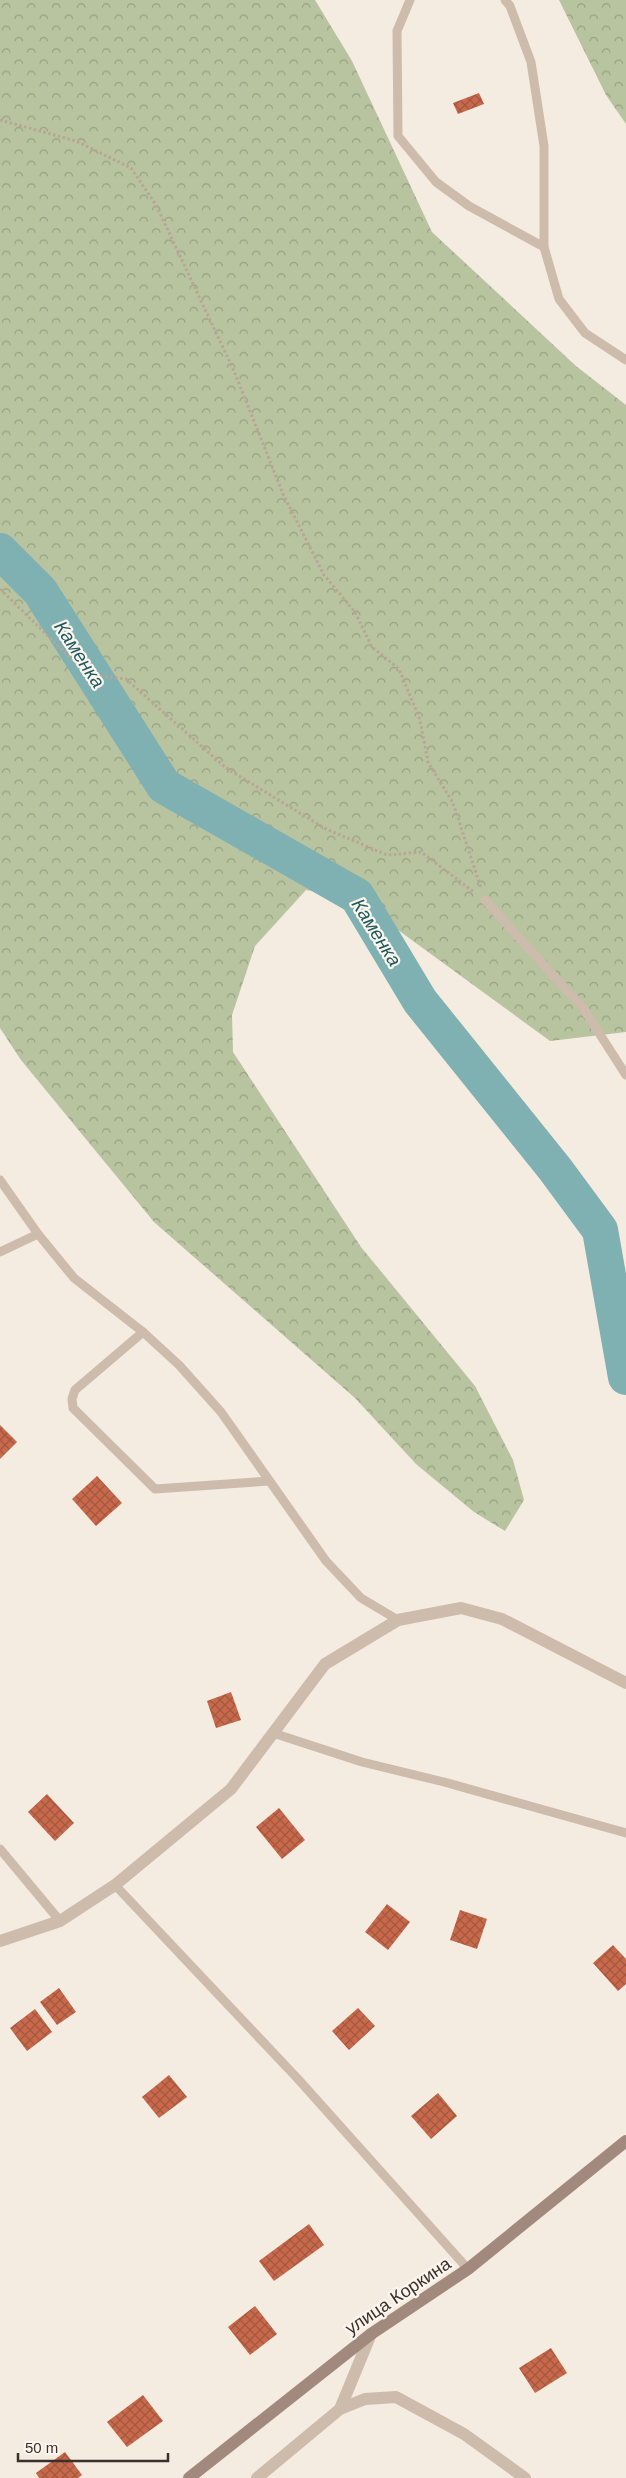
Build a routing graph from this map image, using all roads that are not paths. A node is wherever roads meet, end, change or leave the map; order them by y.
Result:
1 (410, 0) edge
2 (505, 0) edge
3 (544, 247) junction
4 (626, 360) edge
5 (485, 900) road end
6 (626, 1075) edge
7 (0, 1180) edge
8 (38, 1234) junction
9 (0, 1252) edge
10 (143, 1332) junction
11 (269, 1481) junction
12 (398, 1620) junction
13 (626, 1683) edge
14 (273, 1733) junction
15 (626, 1833) edge
16 (0, 1849) edge
17 (114, 1885) junction
18 (60, 1921) junction
19 (0, 1941) edge
20 (626, 2141) edge
21 (468, 2269) junction
22 (371, 2334) junction
23 (340, 2409) junction
24 (189, 2478) edge
25 (257, 2478) edge
26 (525, 2478) edge

1 - 3 lane
2 - 3 lane
3 - 4 lane
5 - 6 lane
7 - 8 lane
8 - 9 lane
8 - 10 lane
10 - 11 lane
10 - 11 lane
11 - 12 lane
12 - 13 street
12 - 14 street
14 - 15 lane
14 - 17 street
16 - 18 lane
17 - 18 street
17 - 21 lane
18 - 19 street
20 - 21 main road, улица Коркина
21 - 22 main road, улица Коркина
22 - 23 street
22 - 24 main road, улица Коркина
23 - 25 street
23 - 26 street

